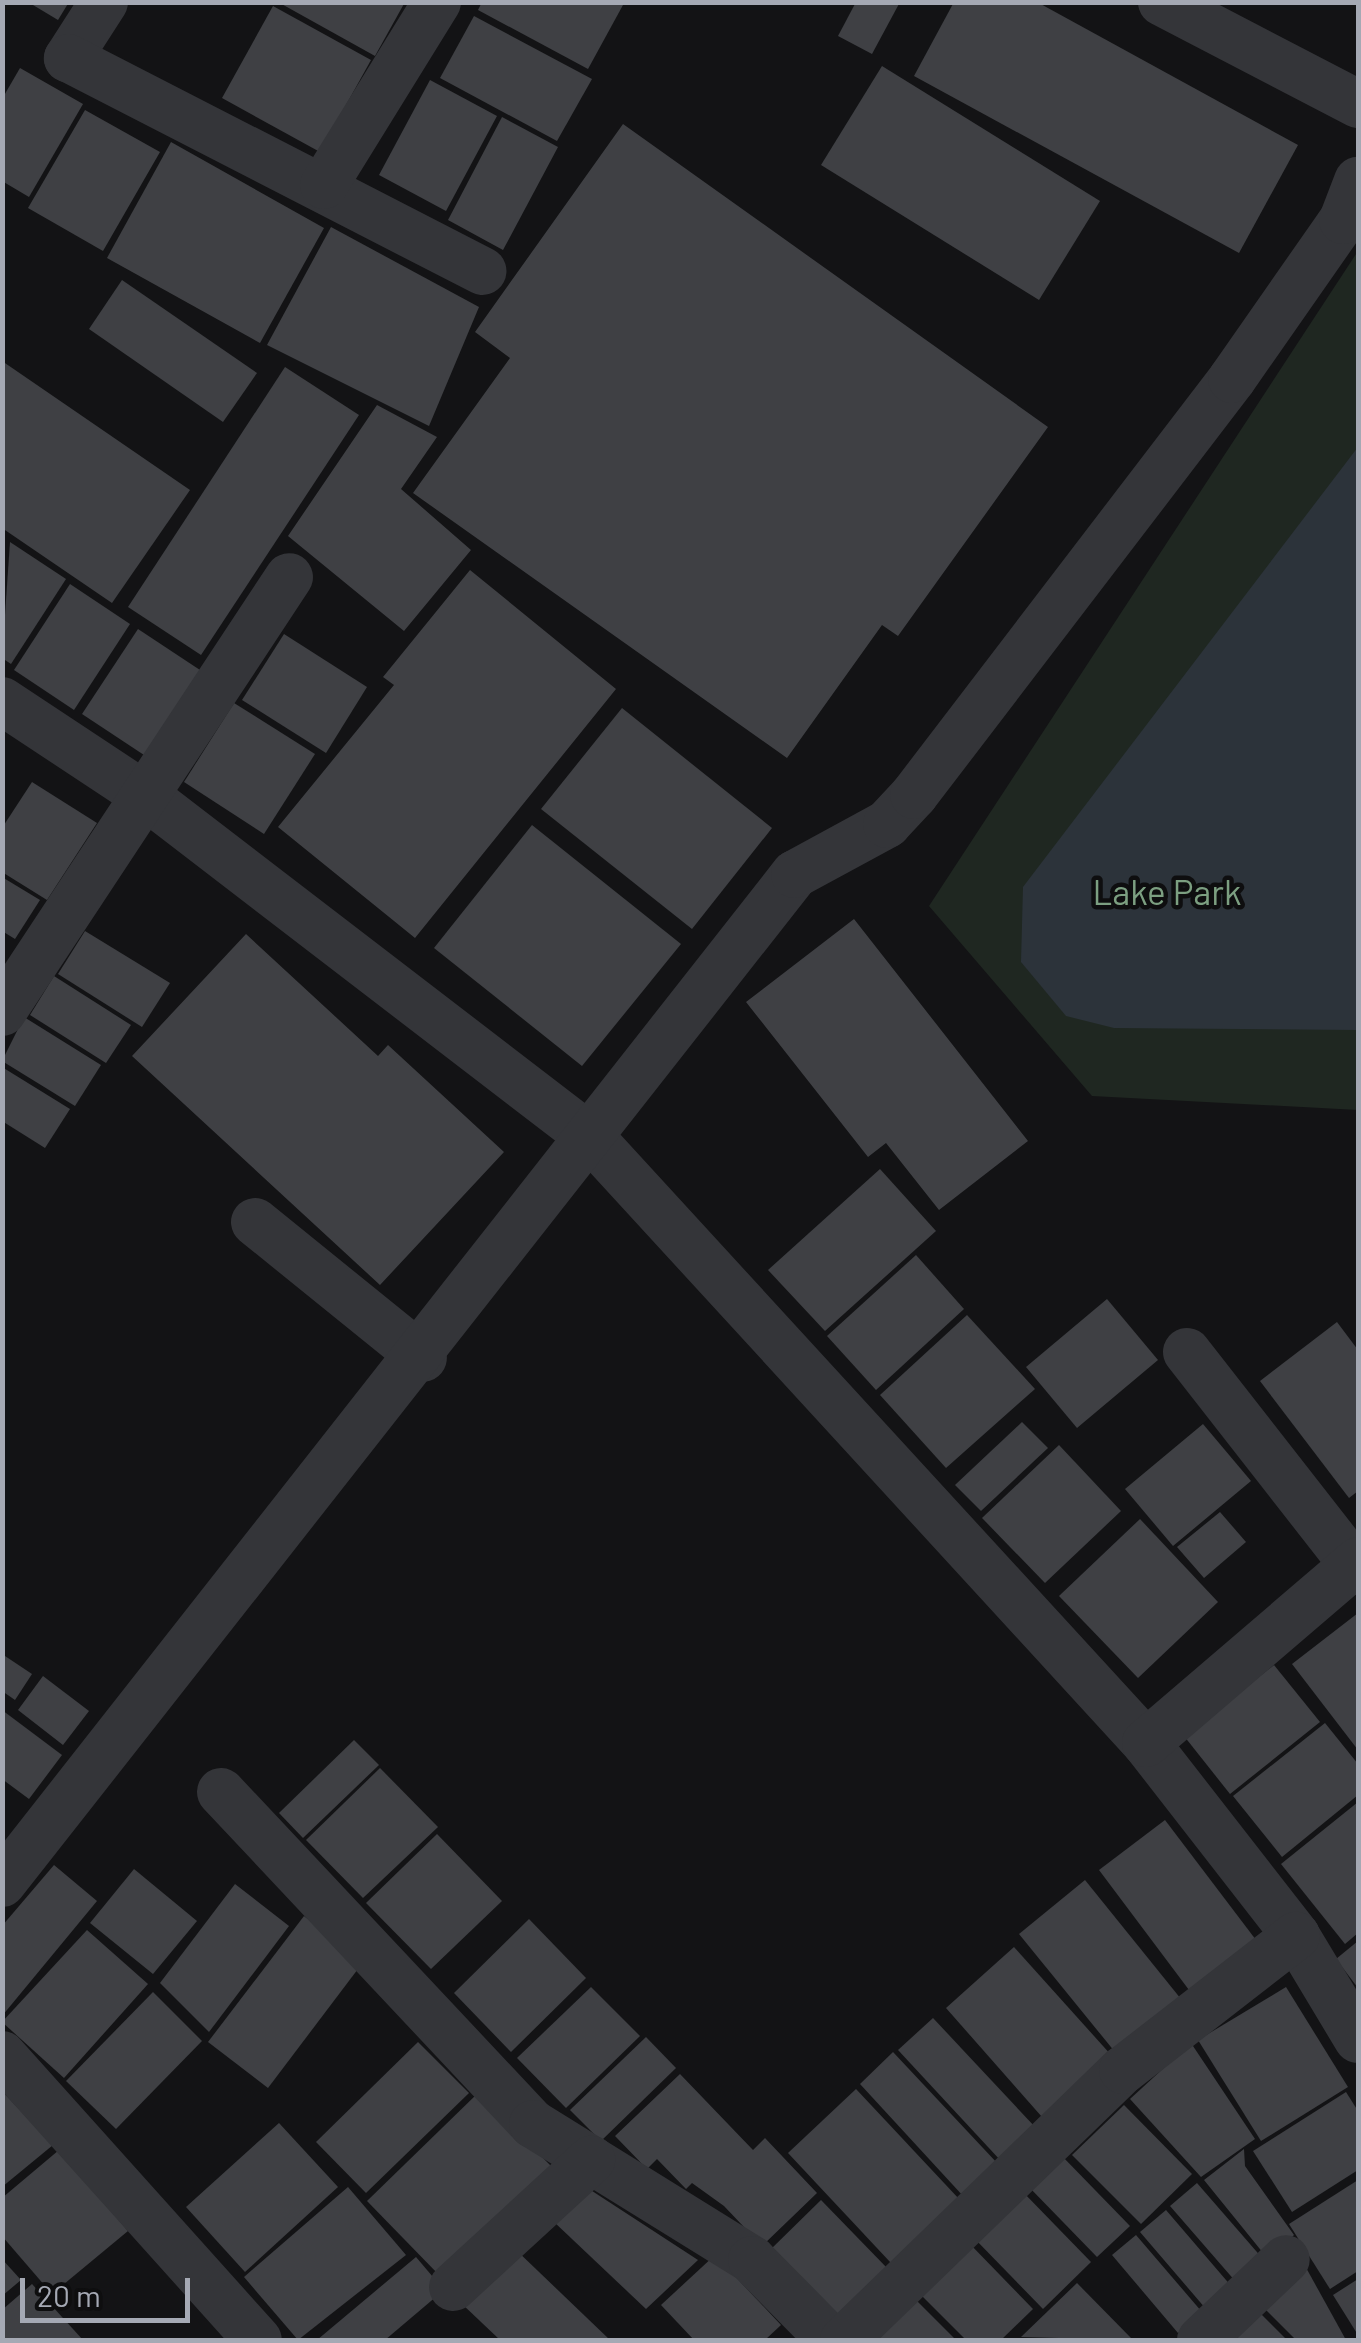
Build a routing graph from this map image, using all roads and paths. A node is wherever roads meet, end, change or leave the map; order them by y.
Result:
1 (104, 2) edge
2 (437, 2) edge
3 (1162, 2) edge
4 (1358, 104) edge
5 (1358, 181) edge
6 (324, 185) junction
7 (482, 271) dead end
8 (289, 577) dead end
9 (2, 701) edge
10 (147, 796) junction
11 (2, 1012) edge
12 (591, 1138) junction
13 (255, 1222) dead end
14 (1187, 1352) dead end
15 (423, 1358) junction
16 (1357, 1566) edge
17 (1146, 1744) junction
18 (221, 1792) dead end
19 (3, 1880) edge
20 (1296, 1936) junction
21 (1358, 2039) edge
22 (2, 2055) edge
23 (591, 2160) junction
24 (1286, 2259) dead end
25 (453, 2287) dead end
26 (258, 2340) edge
27 (831, 2340) edge
28 (844, 2340) edge
29 (1200, 2340) edge

1 - 6 street
2 - 6 street
3 - 4 street
5 - 12 street
6 - 7 street
8 - 10 street
9 - 10 street
10 - 11 street
10 - 12 street
12 - 15 street
12 - 17 street
13 - 15 street
14 - 16 street
15 - 19 street
16 - 17 street
17 - 20 street
18 - 23 street
20 - 21 street
20 - 28 street
22 - 26 street
23 - 25 street
23 - 27 street
24 - 29 street

